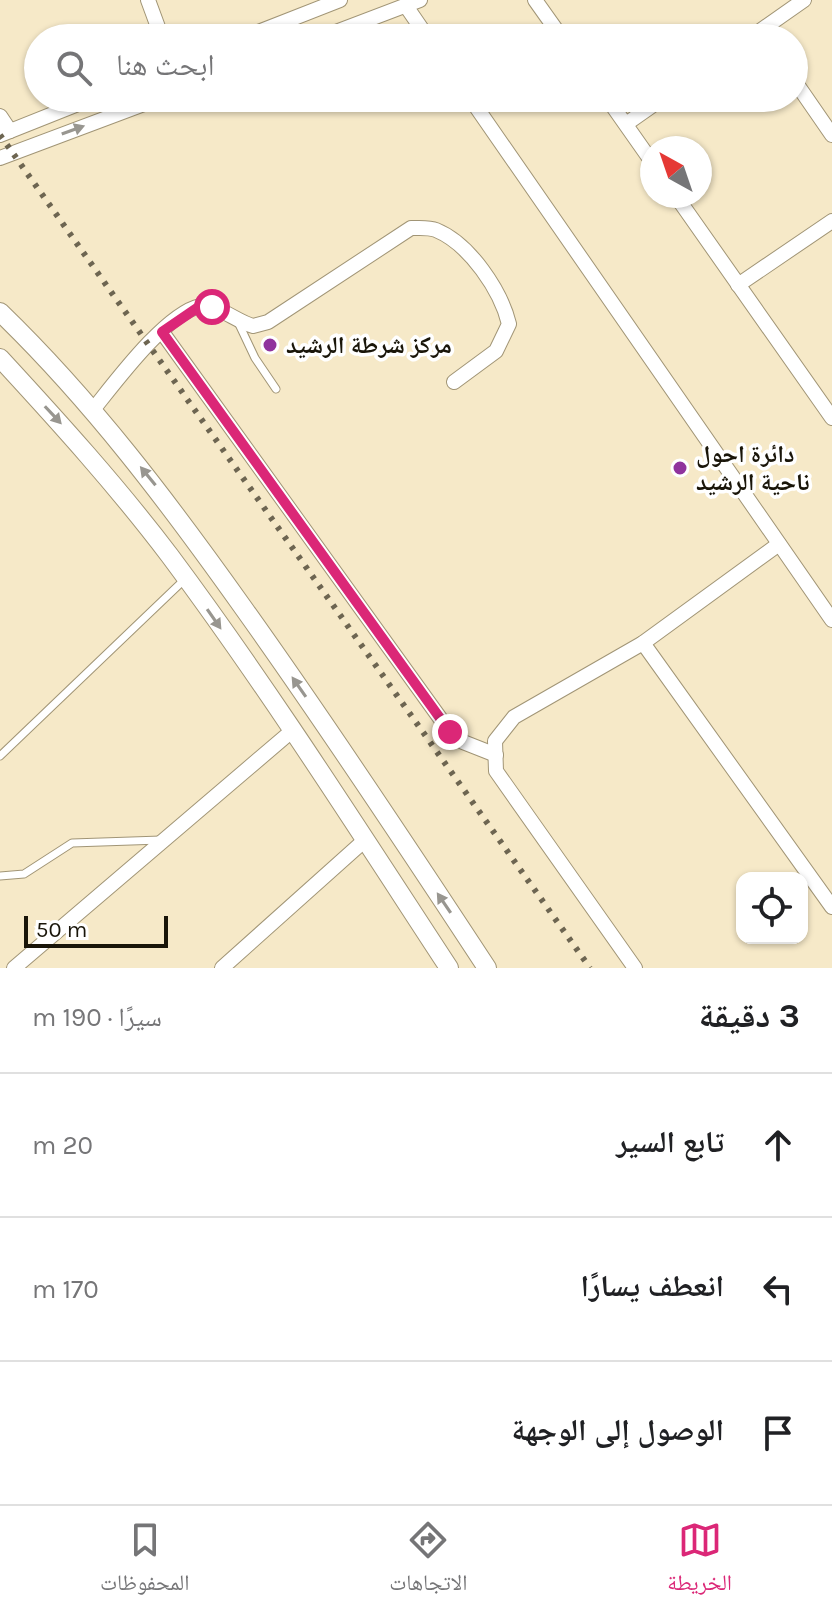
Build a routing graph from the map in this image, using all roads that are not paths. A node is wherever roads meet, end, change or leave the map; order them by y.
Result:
1 (148, 0) edge
2 (340, 0) edge
3 (535, 0) edge
4 (804, 0) edge
5 (413, 3) edge
6 (157, 24) edge
7 (279, 24) edge
8 (357, 24) edge
9 (422, 24) edge
10 (552, 24) edge
11 (774, 24) edge
12 (808, 100) edge
13 (58, 112) edge
14 (123, 112) edge
15 (480, 112) edge
16 (617, 112) edge
17 (643, 112) edge
18 (0, 116) edge
19 (626, 124) junction
20 (5, 133) edge
21 (832, 135) edge
22 (640, 144) edge
23 (0, 158) edge
24 (684, 208) edge
25 (832, 221) edge
26 (738, 285) junction
27 (0, 312) edge
28 (238, 322) junction
29 (162, 332) junction
30 (0, 358) edge
31 (454, 382) dead end
32 (276, 389) dead end
33 (92, 411) junction
34 (832, 418) edge
35 (779, 544) junction
36 (186, 578) junction
37 (832, 620) edge
38 (643, 643) junction
39 (293, 730) junction
40 (496, 755) junction
41 (0, 756) edge
42 (164, 840) junction
43 (365, 840) junction
44 (0, 876) edge
45 (832, 907) edge
46 (14, 968) edge
47 (222, 968) edge
48 (449, 968) edge
49 (487, 968) edge
50 (635, 968) edge

1 - 6 street
2 - 7 street
3 - 10 street
4 - 11 street
5 - 8 street
5 - 9 street
12 - 21 street
13 - 20 street
23 -> 14 street
15 - 35 street
16 - 19 street
17 - 19 street
18 - 20 street
19 - 22 street
24 - 26 street
25 - 26 street
26 - 34 street
27 - 33 street
28 - 29 street
28 - 31 street
28 - 32 lane
29 - 33 street
29 - 40 street
30 -> 36 street
49 -> 33 street
35 - 37 street
35 - 38 street
36 -> 39 street
36 - 41 lane
38 - 40 street
38 - 45 street
39 - 42 street
39 - 43 street
40 - 50 street
42 - 44 lane
42 - 46 street
43 - 47 street
43 - 48 street

